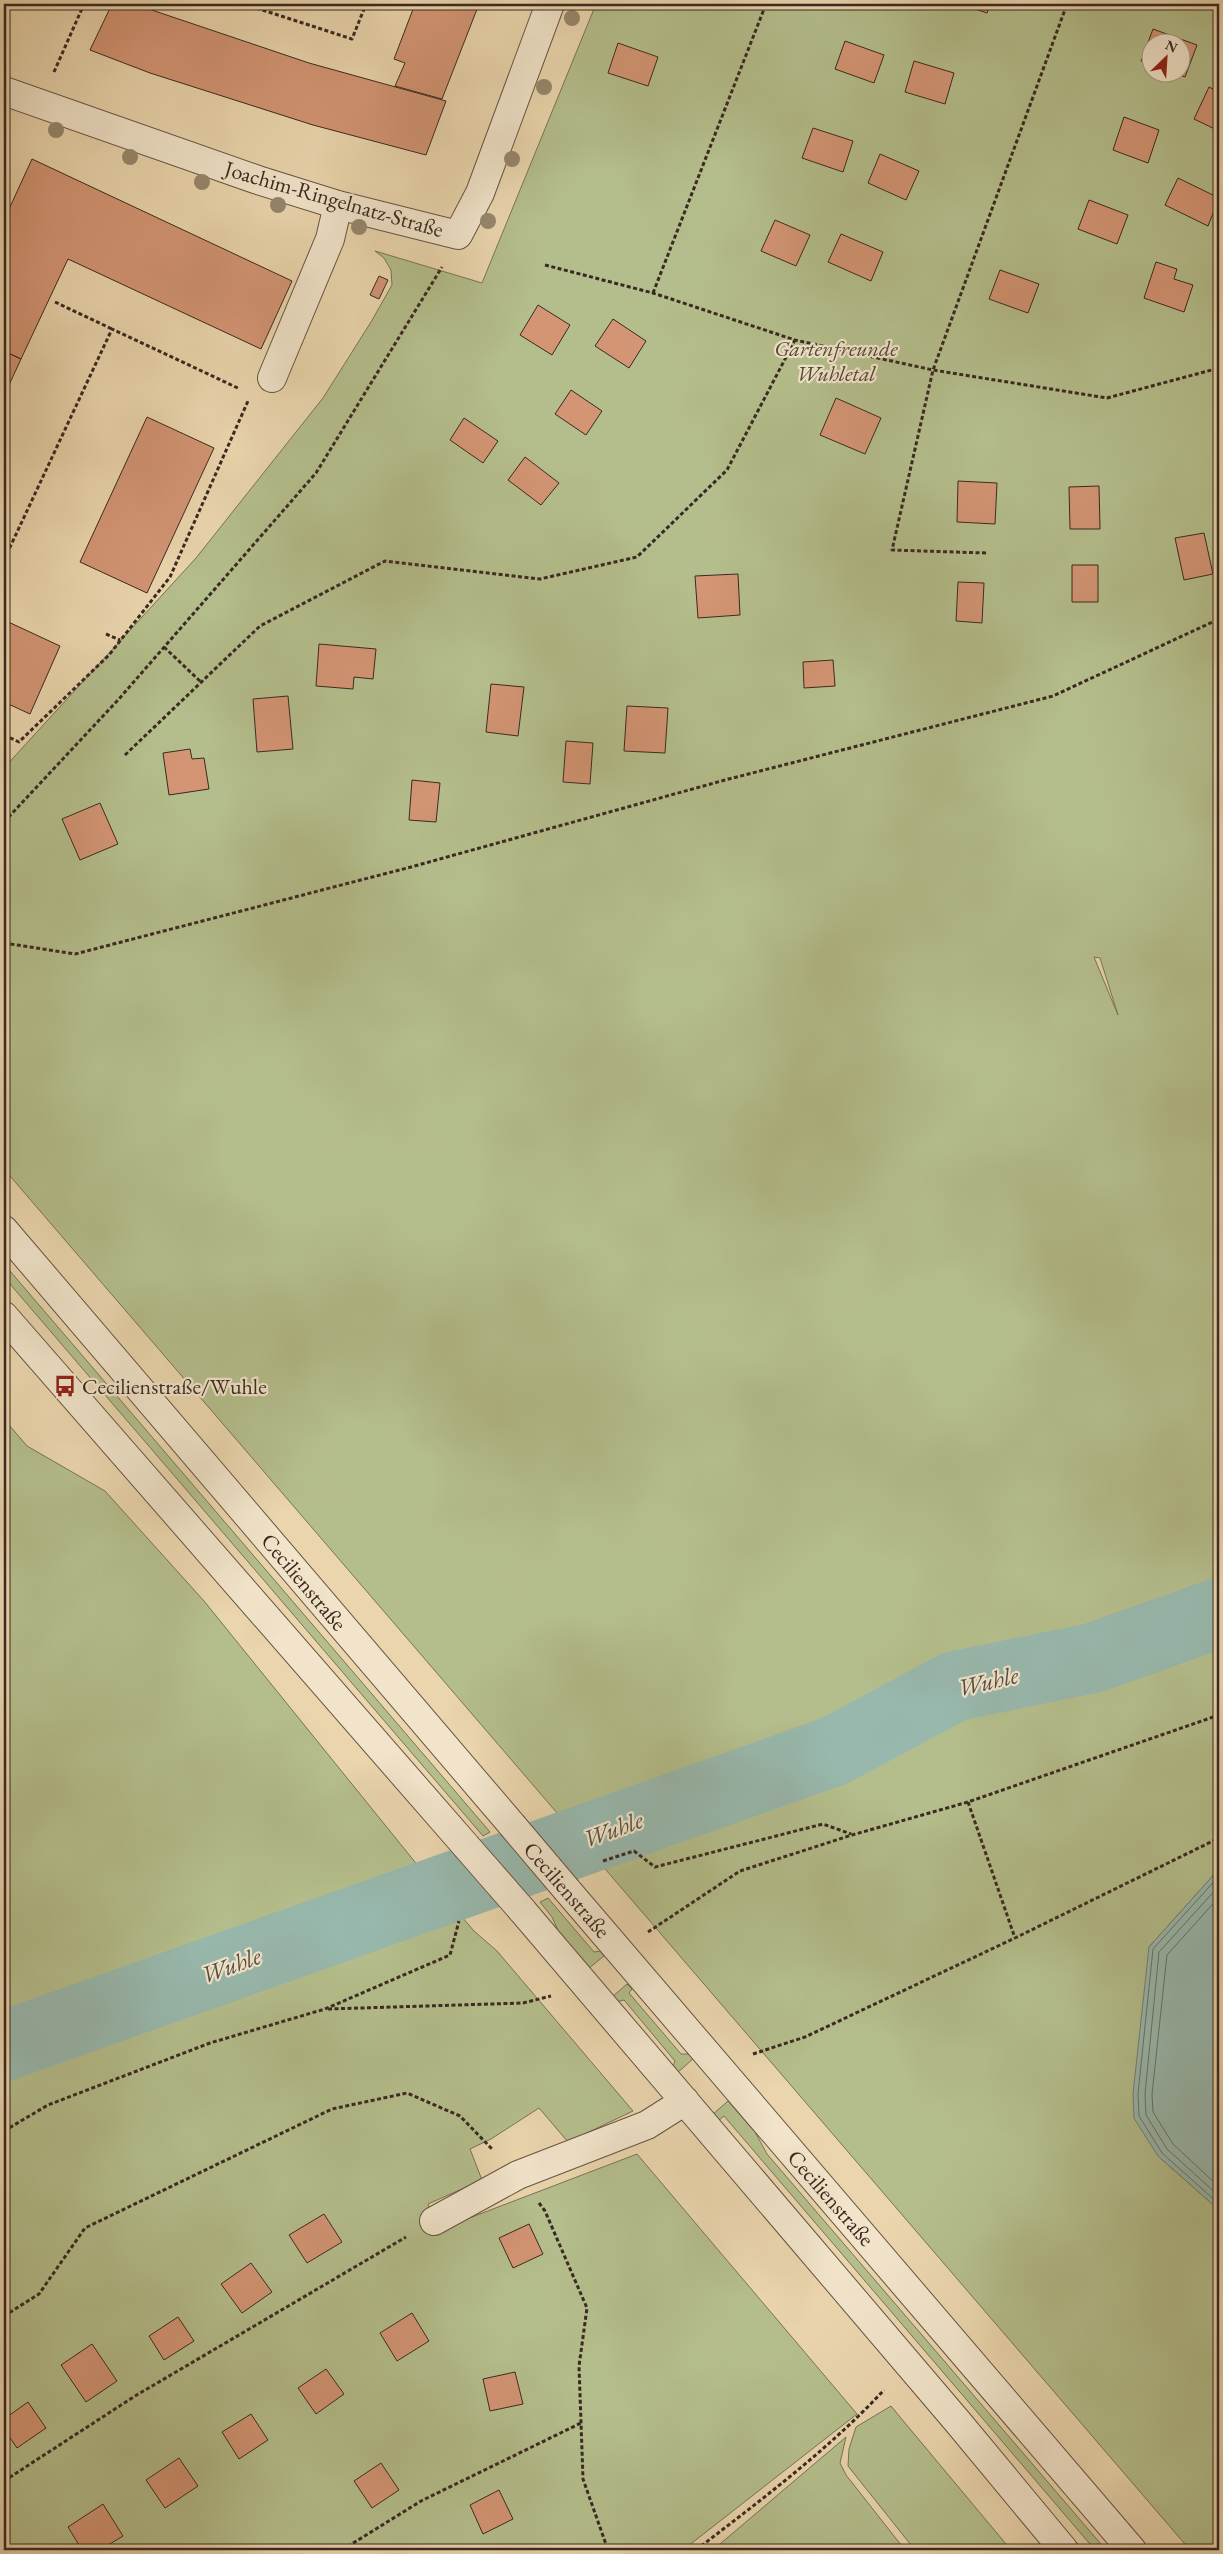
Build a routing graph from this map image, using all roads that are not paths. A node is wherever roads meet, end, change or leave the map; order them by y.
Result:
1 (550, 4) edge
2 (6, 98) edge
3 (338, 205) junction
4 (262, 386) road end
5 (4, 1230) edge
6 (4, 1316) edge
7 (685, 2101) junction
8 (434, 2220) road end
9 (1064, 2550) edge
10 (1132, 2550) edge

1 - 3 street, Joachim-Ringelnatz-Straße
2 - 3 street, Joachim-Ringelnatz-Straße
3 - 4 street
5 - 10 street, Cecilienstraße, bridge
6 - 7 street, bridge
7 - 8 street
7 - 9 street

